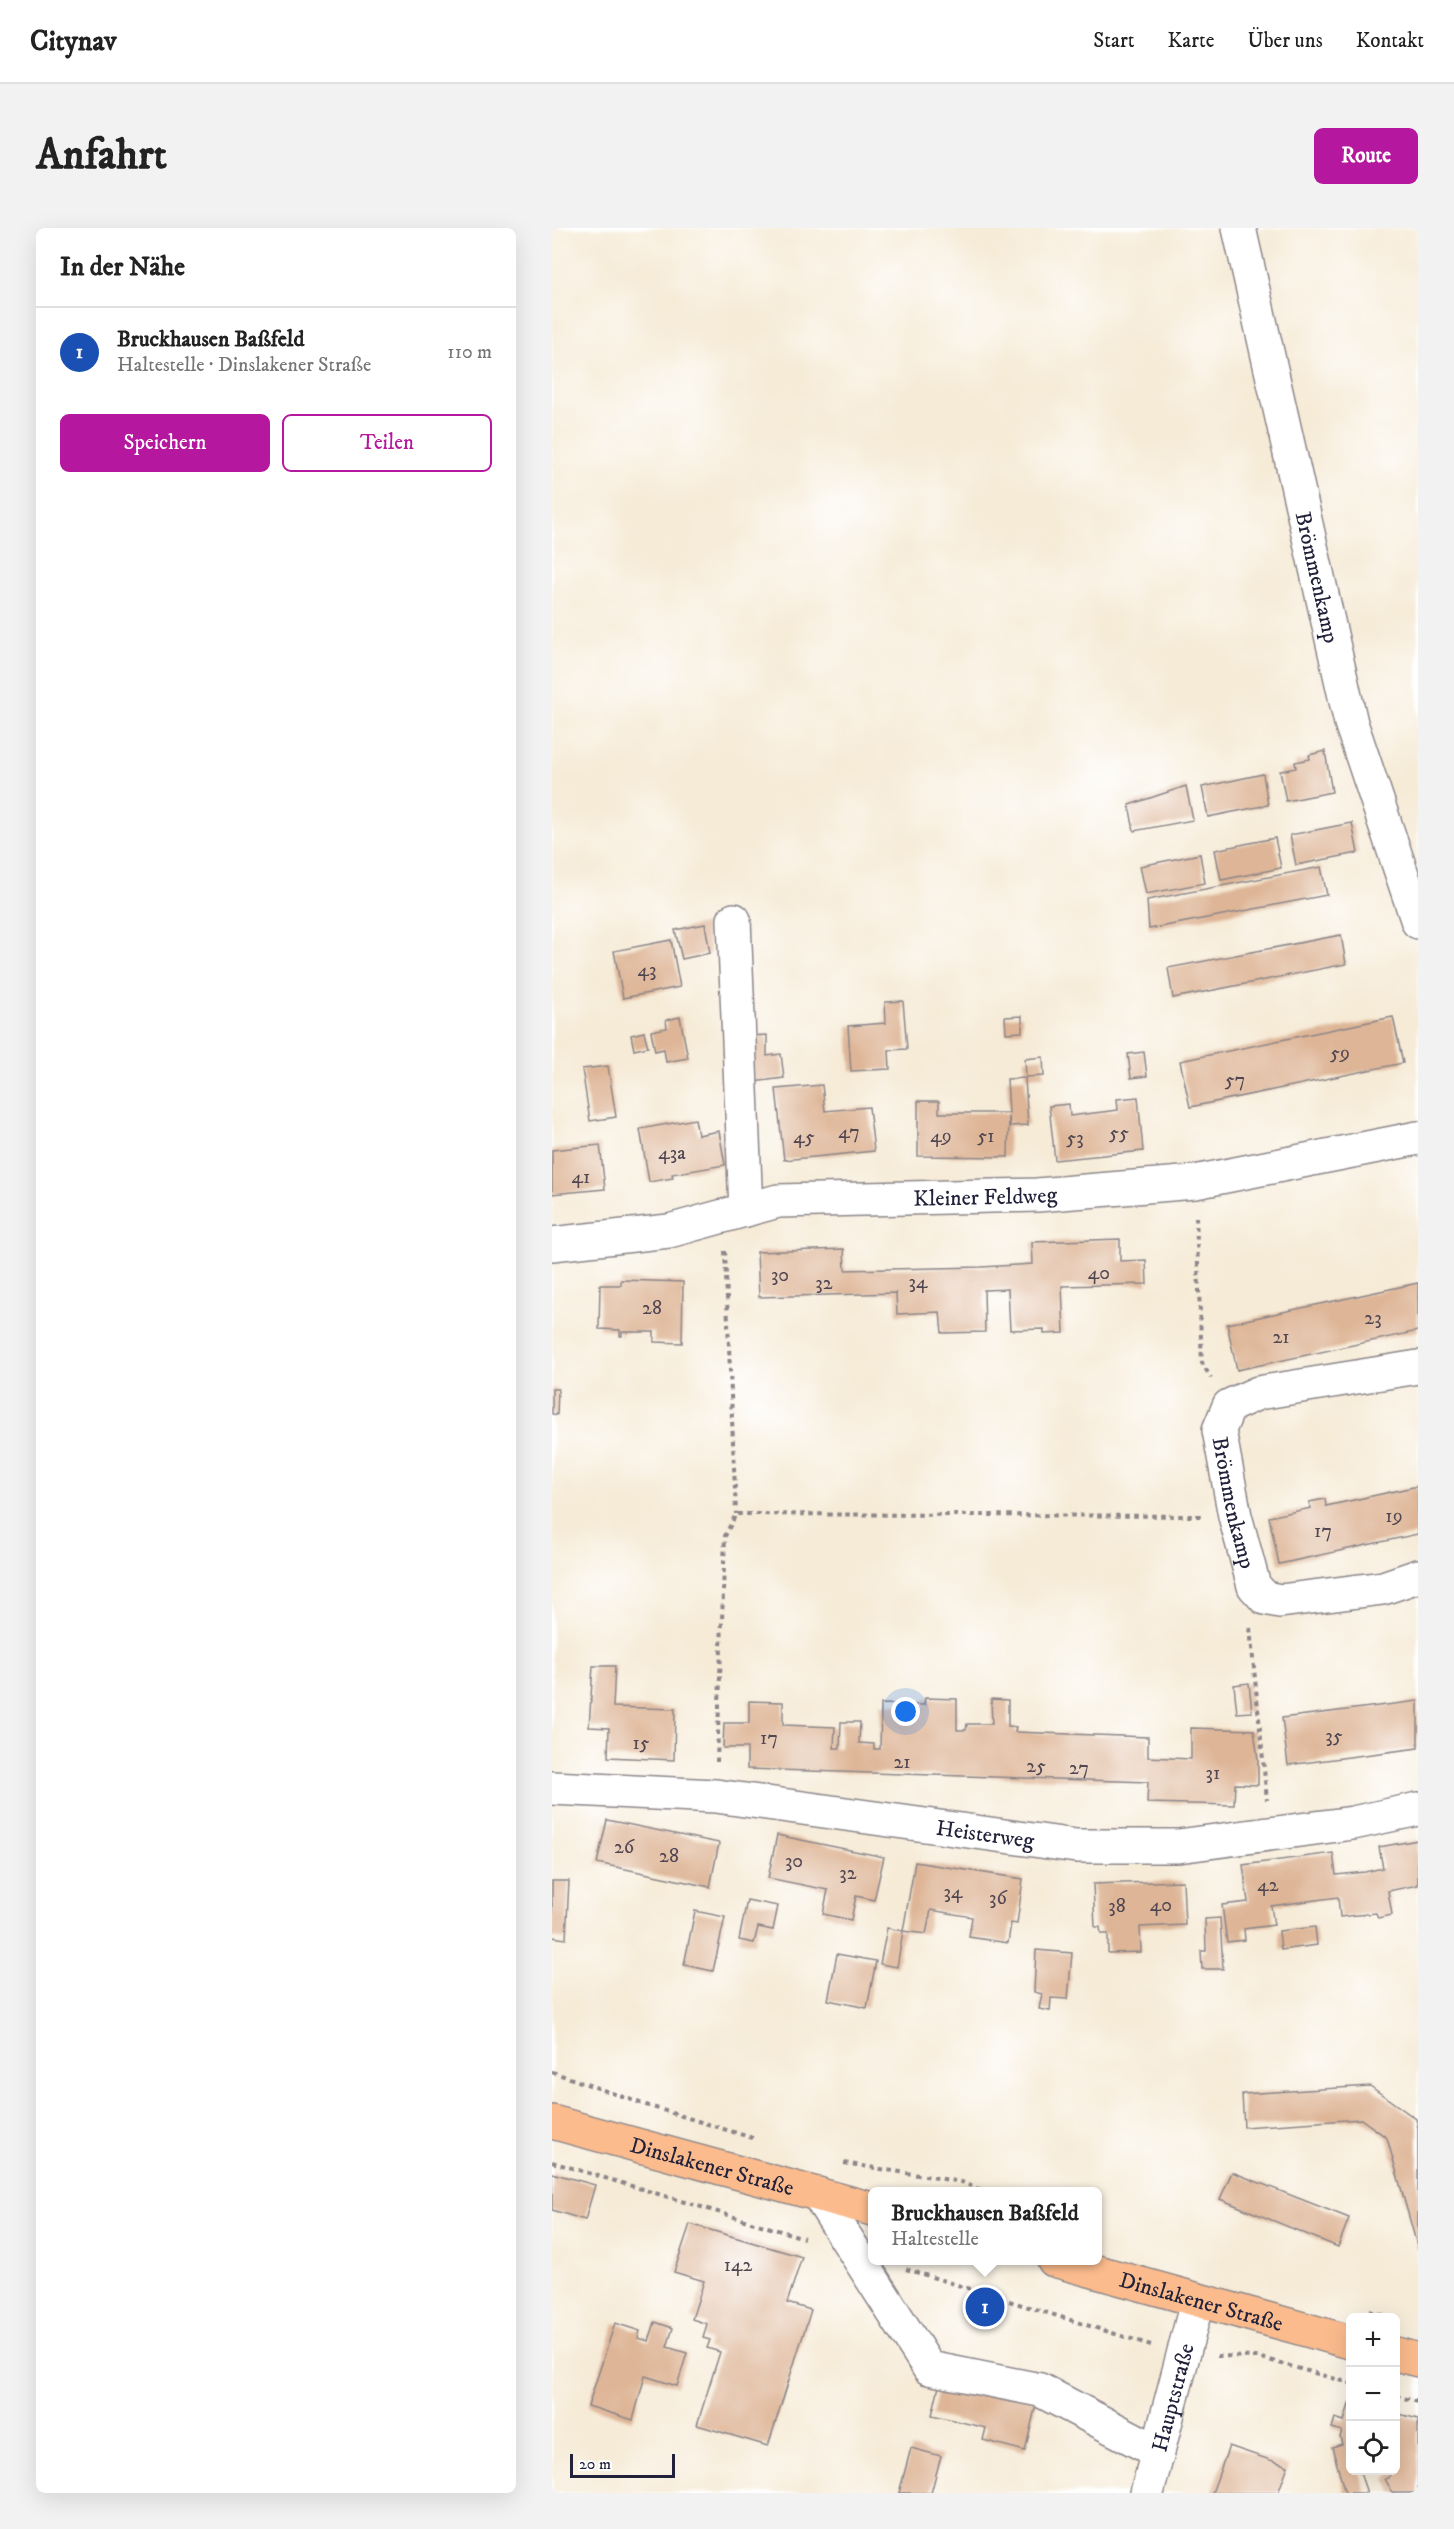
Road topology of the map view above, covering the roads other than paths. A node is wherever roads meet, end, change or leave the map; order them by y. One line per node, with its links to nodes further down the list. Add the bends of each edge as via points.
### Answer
1 (1239, 228): 3 (street, Brömmenkamp, via 1351,723)
2 (734, 920): 5 (street)
3 (1418, 922)
4 (1418, 1138): 5 (street, Kleiner Feldweg, via 1195,1182 1037,1195 778,1201)
5 (734, 1212): 6 (street, Kleiner Feldweg, via 669,1231)
6 (552, 1244)
7 (1418, 1367): 8 (street, Brömmenkamp, via 1258,1393 1229,1406 1219,1430 1235,1516 1254,1586 1265,1598 1280,1601 1383,1588)
8 (1418, 1576)
9 (552, 1788): 10 (street, Heisterweg, via 716,1796 1076,1846 1178,1846 1353,1823)
10 (1418, 1809)
11 (552, 2122): 12 (main road, Dinslakener Straße)
12 (818, 2194): 13 (main road, Dinslakener Straße); 19 (street, via 929,2368 1040,2390)
13 (868, 2208)
14 (1071, 2265): 15 (main road, Dinslakener Straße)
15 (1197, 2302): 16 (main road, Dinslakener Straße); 19 (street, Hauptstraße)
16 (1346, 2341)
17 (1400, 2355): 18 (main road)
18 (1418, 2360)
19 (1158, 2452): 20 (street, Hauptstraße)
20 (1147, 2493)

